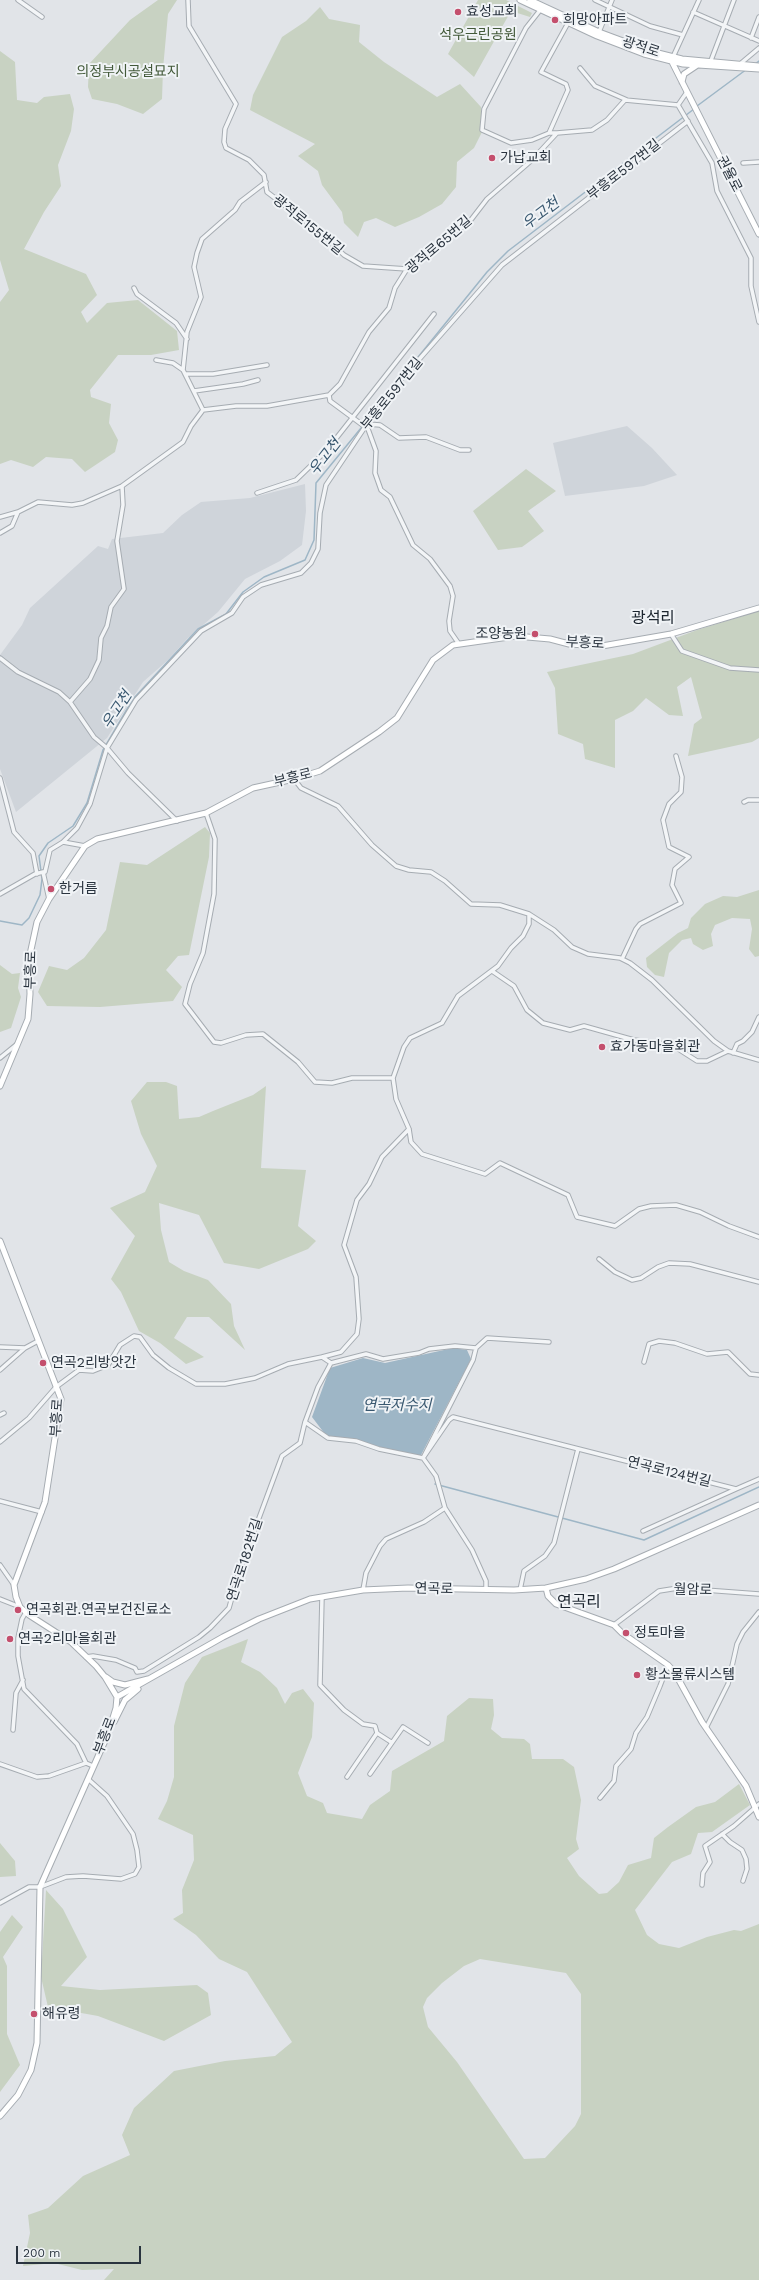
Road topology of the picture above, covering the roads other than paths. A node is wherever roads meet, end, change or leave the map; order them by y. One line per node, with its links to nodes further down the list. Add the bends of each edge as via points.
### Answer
1 (18, 0): 12 (street)
2 (188, 0): 37 (street, 광적로155번길, via 189,26 236,104 225,129 226,148 249,160 264,175)
3 (520, 0): 10 (main road, 광적로)
4 (530, 0): 16 (main road, 광적로)
5 (595, 0): 9 (street)
6 (612, 0): 9 (street)
7 (699, 0): 11 (street)
8 (734, 0): 15 (street)
9 (608, 7): 16 (street); 17 (street, via 650,26)
10 (541, 9): 14 (main road, 광적로); 33 (street, via 526,28 484,109 482,130 511,143 532,140)
11 (694, 12): 15 (street); 17 (street)
12 (42, 17)
13 (759, 17): 18 (street)
14 (568, 23): 21 (main road, 광적로, via 615,44); 33 (street, via 541,72 566,84 568,90)
15 (724, 25): 18 (street); 22 (street)
16 (599, 32): 21 (main road, 광적로)
17 (683, 35): 21 (street)
18 (751, 38): 19 (street)
19 (759, 41)
20 (759, 48): 24 (street)
21 (672, 59): 22 (main road, 광적로); 23 (main road, 광적로); 28 (main road)
22 (710, 63): 24 (main road, 광적로)
23 (701, 66): 24 (main road, 광적로); 28 (main road, via 695,66 684,74)
24 (740, 66): 25 (main road, 광적로); 27 (main road)
25 (759, 66)
26 (580, 68): 30 (street, via 595,86)
27 (759, 69)
28 (682, 83): 29 (main road)
29 (687, 92): 31 (street); 38 (main road, 권율로)
30 (627, 100): 31 (street); 34 (street, via 607,120 592,130)
31 (678, 105): 32 (street)
32 (687, 120): 42 (street, via 712,163 717,191 751,258 751,286); 52 (street, 부흥로597번길, via 502,265)
33 (549, 132): 34 (street)
34 (557, 133): 39 (street, 광적로65번길, via 532,160 487,199 467,225 450,234)
35 (759, 162): 36 (street)
36 (743, 163)
37 (266, 182): 39 (street, 광적로155번길, via 267,192 344,255 363,266); 43 (street, via 240,202 235,210 202,239 194,267 201,297)
38 (759, 234)
39 (407, 269): 49 (street, 광적로65번길, via 395,288 389,308 369,332 340,384)
40 (134, 288): 43 (street, via 137,294 176,323)
41 (434, 314): 51 (street)
42 (759, 322)
43 (186, 339): 46 (street)
44 (156, 360): 46 (street, via 173,363)
45 (267, 365): 46 (street, via 213,374)
46 (184, 372): 48 (street)
47 (258, 380): 48 (street)
48 (194, 391): 50 (street)
49 (329, 395): 50 (street, via 267,406); 51 (street, via 330,401)
50 (203, 410): 54 (street, via 191,426 184,442)
51 (352, 417): 52 (street); 55 (street, via 327,450 296,480)
52 (365, 425): 53 (street, via 380,425 399,438 426,437 460,450); 61 (street, via 376,451 375,473 381,490 390,497 413,545 430,559 450,586 453,596 450,631); 65 (street, 부흥로597번길, via 326,485 320,513 318,549 311,563 301,573 261,585 243,597 232,613 201,631 136,700)
53 (469, 450)
54 (122, 486): 56 (street, via 83,503 72,505 38,502); 64 (street, via 123,505 117,541 124,589 111,608 108,626 101,638 99,660 90,679)
55 (257, 493)
56 (18, 512): 57 (street); 58 (street, via 12,526)
57 (0, 517)
58 (0, 533)
59 (759, 608): 60 (main road, 부흥로)
60 (671, 634): 61 (main road, 부흥로, via 602,646 516,636); 63 (street, via 682,651 730,668)
61 (459, 644): 68 (main road, 부흥로, via 453,645 433,660 396,718 320,771)
62 (0, 658): 64 (street, via 18,672 59,692)
63 (759, 670)
64 (70, 702): 65 (street, via 94,737)
65 (107, 748): 72 (street, via 128,773); 73 (street, 부흥로597번길, via 90,804 77,828)
66 (676, 756): 80 (street, via 682,777 681,792 669,804 664,820 669,847 689,857 675,869 672,885 681,903 640,924)
67 (0, 778): 76 (street, via 14,832 33,853)
68 (294, 780): 71 (main road, 부흥로, via 253,788); 79 (street, via 302,788 338,806 372,846 396,866 431,872 445,880 471,904 500,905)
69 (759, 800): 70 (street)
70 (744, 802)
71 (206, 813): 72 (main road, 부흥로); 88 (street, via 215,839 214,894 203,953 185,1004 214,1042 221,1043 246,1035 262,1034 298,1062 315,1082 332,1083 352,1078)
72 (177, 821): 74 (main road, 부흥로, via 97,839)
73 (63, 842): 74 (street); 75 (street, 부흥로597번길, via 50,850)
74 (85, 846): 78 (main road, 부흥로)
75 (44, 872): 76 (street); 78 (street)
76 (37, 874): 77 (street)
77 (0, 894)
78 (49, 899): 83 (main road, 부흥로, via 37,922 29,959 28,1019)
79 (529, 914): 80 (street, via 554,930 572,947 588,954); 81 (street, via 523,936)
80 (622, 959): 84 (street, via 652,980 708,1036)
81 (492, 971): 84 (street, via 514,986 527,1010 543,1023 570,1030 584,1026 634,1040 672,1045 697,1061 707,1061); 88 (street, via 458,996 442,1023 410,1038 404,1047)
82 (759, 1016): 85 (street, via 752,1032 737,1044)
83 (18, 1043): 86 (street, 부흥로); 89 (main road, 부흥로)
84 (728, 1051): 85 (street)
85 (733, 1053): 87 (street)
86 (0, 1058)
87 (759, 1060)
88 (393, 1078): 90 (street, via 396,1099)
89 (0, 1086)
90 (409, 1129): 91 (street, via 411,1142 422,1154 485,1174 500,1163 568,1195 577,1217 615,1226 639,1209 676,1205 700,1212); 100 (street, via 382,1157 369,1184 357,1200 344,1245 356,1277 359,1319 357,1334 341,1352)
91 (759, 1237)
92 (0, 1242): 95 (main road, 부흥로)
93 (599, 1259): 94 (street, via 614,1272 632,1280 658,1267 690,1264)
94 (759, 1282)
95 (38, 1342): 98 (street); 105 (main road, 부흥로)
96 (549, 1342): 99 (street, via 487,1338)
97 (0, 1346): 98 (street)
98 (25, 1348): 103 (street)
99 (476, 1348): 102 (street, via 455,1346 429,1349 383,1359 366,1354); 111 (street, via 473,1360)
100 (322, 1357): 102 (street); 105 (street, 부흥로, via 288,1364 243,1381 196,1384 169,1368 153,1355 140,1338 134,1336 120,1345 108,1365 93,1371 79,1370)
101 (644, 1362): 104 (street, via 649,1344 675,1343 707,1354 728,1352 750,1374)
102 (331, 1363): 108 (street, 연곡로182번길, via 318,1387)
103 (0, 1370)
104 (759, 1375)
105 (56, 1387): 109 (street, via 29,1418); 117 (main road, 부흥로, via 60,1399 59,1418 46,1502)
106 (4, 1413): 107 (street)
107 (0, 1415)
108 (306, 1422): 111 (street, via 328,1438 356,1441 379,1449); 132 (street, 연곡로182번길, via 300,1444 282,1456 239,1572 229,1608 210,1628 144,1671 138,1672 135,1668 116,1660)
109 (0, 1442)
110 (578, 1449): 111 (street, 연곡로124번길, via 453,1417); 113 (street, 연곡로124번길); 124 (street, via 554,1543 545,1556 522,1575)
111 (424, 1458): 116 (street, via 439,1482)
112 (759, 1479): 113 (street)
113 (736, 1489): 118 (street)
114 (0, 1501): 117 (street)
115 (759, 1505): 121 (main road, 연곡로, via 614,1569 586,1579)
116 (446, 1508): 122 (street, via 386,1540 380,1546 366,1573); 123 (street, via 472,1550 486,1581)
117 (42, 1512): 120 (main road, 부흥로)
118 (643, 1531)
119 (0, 1565): 120 (street)
120 (14, 1585): 128 (main road)
121 (546, 1588): 124 (main road, 연곡로); 131 (main road, via 548,1596 556,1604)
122 (363, 1590): 123 (main road, 연곡로); 126 (main road, 연곡로)
123 (486, 1590): 124 (main road, 연곡로)
124 (520, 1590)
125 (759, 1594): 131 (street, 월암로, via 678,1588 659,1591)
126 (322, 1597): 135 (main road, 연곡로, via 310,1599 259,1619); 141 (street, via 320,1685 344,1710 363,1724 375,1726)
127 (0, 1599): 128 (street)
128 (20, 1607): 129 (main road, 부흥로)
129 (26, 1612): 132 (main road, 부흥로, via 71,1642); 136 (street, via 18,1638 18,1656)
130 (759, 1612): 139 (street, via 737,1644 728,1684)
131 (614, 1625): 133 (main road)
132 (86, 1657): 134 (main road, 부흥로)
133 (668, 1665): 139 (main road); 151 (street, via 631,1749 616,1766 614,1782)
134 (105, 1677): 135 (main road, via 125,1685); 138 (main road, 부흥로)
135 (151, 1678): 137 (main road, 연곡로)
136 (23, 1680): 140 (street, via 16,1693); 145 (street, via 24,1688 77,1744)
137 (143, 1683): 138 (main road, 연곡로); 142 (main road, via 125,1700)
138 (116, 1697): 142 (main road, 부흥로, via 116,1708)
139 (706, 1728): 152 (main road)
140 (13, 1730)
141 (377, 1733): 143 (street); 149 (street)
142 (108, 1734): 147 (main road, 부흥로)
143 (391, 1742): 144 (street, via 403,1727); 148 (street)
144 (428, 1743)
145 (86, 1763): 146 (street, via 49,1776 37,1777); 147 (street)
146 (0, 1764)
147 (93, 1766): 150 (main road, 부흥로)
148 (370, 1774)
149 (347, 1777)
150 (88, 1779): 157 (main road, 부흥로); 157 (street, via 107,1796 132,1834 139,1867 135,1874 121,1879 77,1876)
151 (600, 1798)
152 (757, 1805): 153 (main road); 154 (street)
153 (759, 1817)
154 (722, 1834): 155 (street, via 742,1850 747,1869); 156 (street, via 705,1846 710,1862 703,1873)
155 (743, 1880)
156 (702, 1885)
157 (40, 1887): 158 (street, via 29,1887); 159 (main road, 부흥로, via 37,2043 31,2070 18,2095)
158 (0, 1903)
159 (0, 2116)

